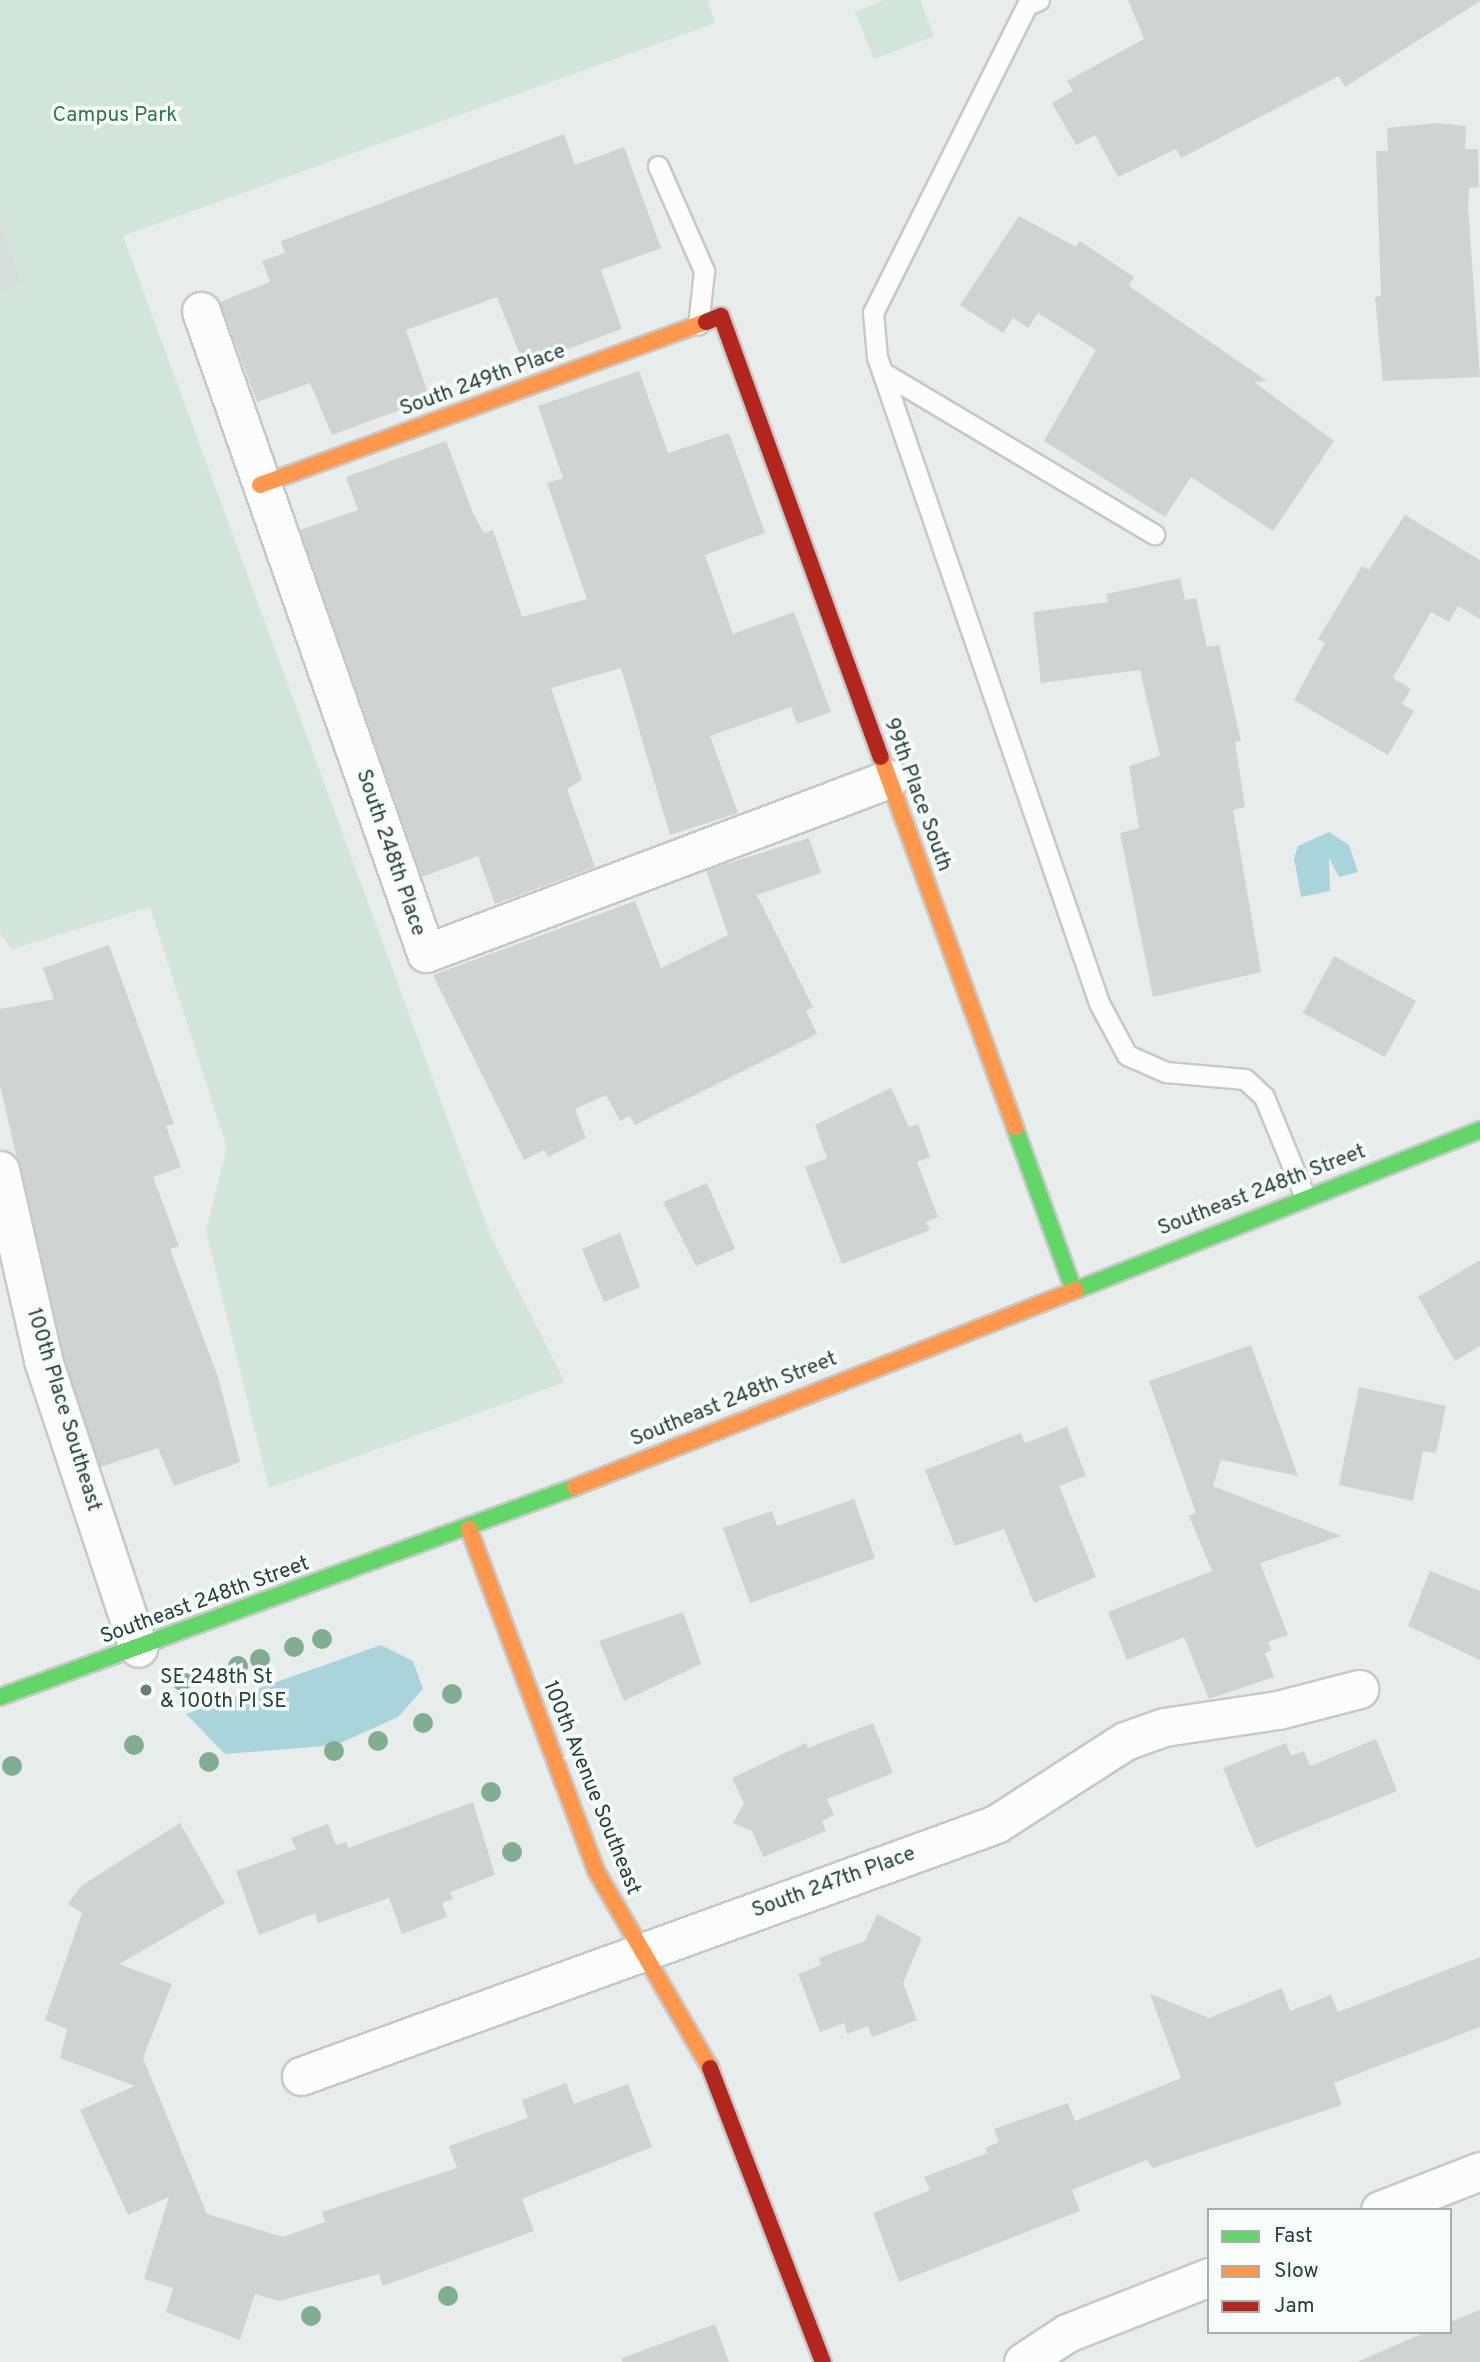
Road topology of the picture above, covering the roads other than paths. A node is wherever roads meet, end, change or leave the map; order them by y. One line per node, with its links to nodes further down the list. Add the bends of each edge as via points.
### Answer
1 (1039, 0): 6 (lane, via 1027,5 873,312)
2 (658, 166): 5 (lane, via 704,271)
3 (201, 311): 7 (street)
4 (721, 316): 5 (street, South 249th Place); 9 (street, 99th Place South)
5 (698, 325): 7 (street, South 249th Place)
6 (882, 372): 8 (lane); 12 (lane, via 1099,1003 1127,1055 1167,1072 1245,1079 1255,1088)
7 (260, 485): 9 (street, South 248th Place, via 425,953)
8 (1154, 534)
9 (889, 779): 13 (street, 99th Place South)
10 (1480, 1130): 12 (street, Southeast 248th Street)
11 (0, 1170): 15 (street, 100th Place Southeast, via 43,1360)
12 (1305, 1197): 13 (street, Southeast 248th Street)
13 (1073, 1288): 14 (street, Southeast 248th Street)
14 (469, 1529): 15 (street, Southeast 248th Street); 18 (street, 100th Avenue Southeast, via 596,1871)
15 (138, 1648): 17 (street, Southeast 248th Street)
16 (1359, 1689): 18 (street, South 247th Place, via 1278,1710 1164,1727 1125,1741 996,1824)
17 (0, 1697)
18 (639, 1954): 19 (street, South 247th Place); 23 (street, 100th Avenue Southeast, via 702,2047)
19 (301, 2076)
20 (1480, 2171): 21 (street)
21 (1385, 2208)
22 (1207, 2278): 24 (street, via 1067,2333)
23 (823, 2362)
24 (1023, 2362)

